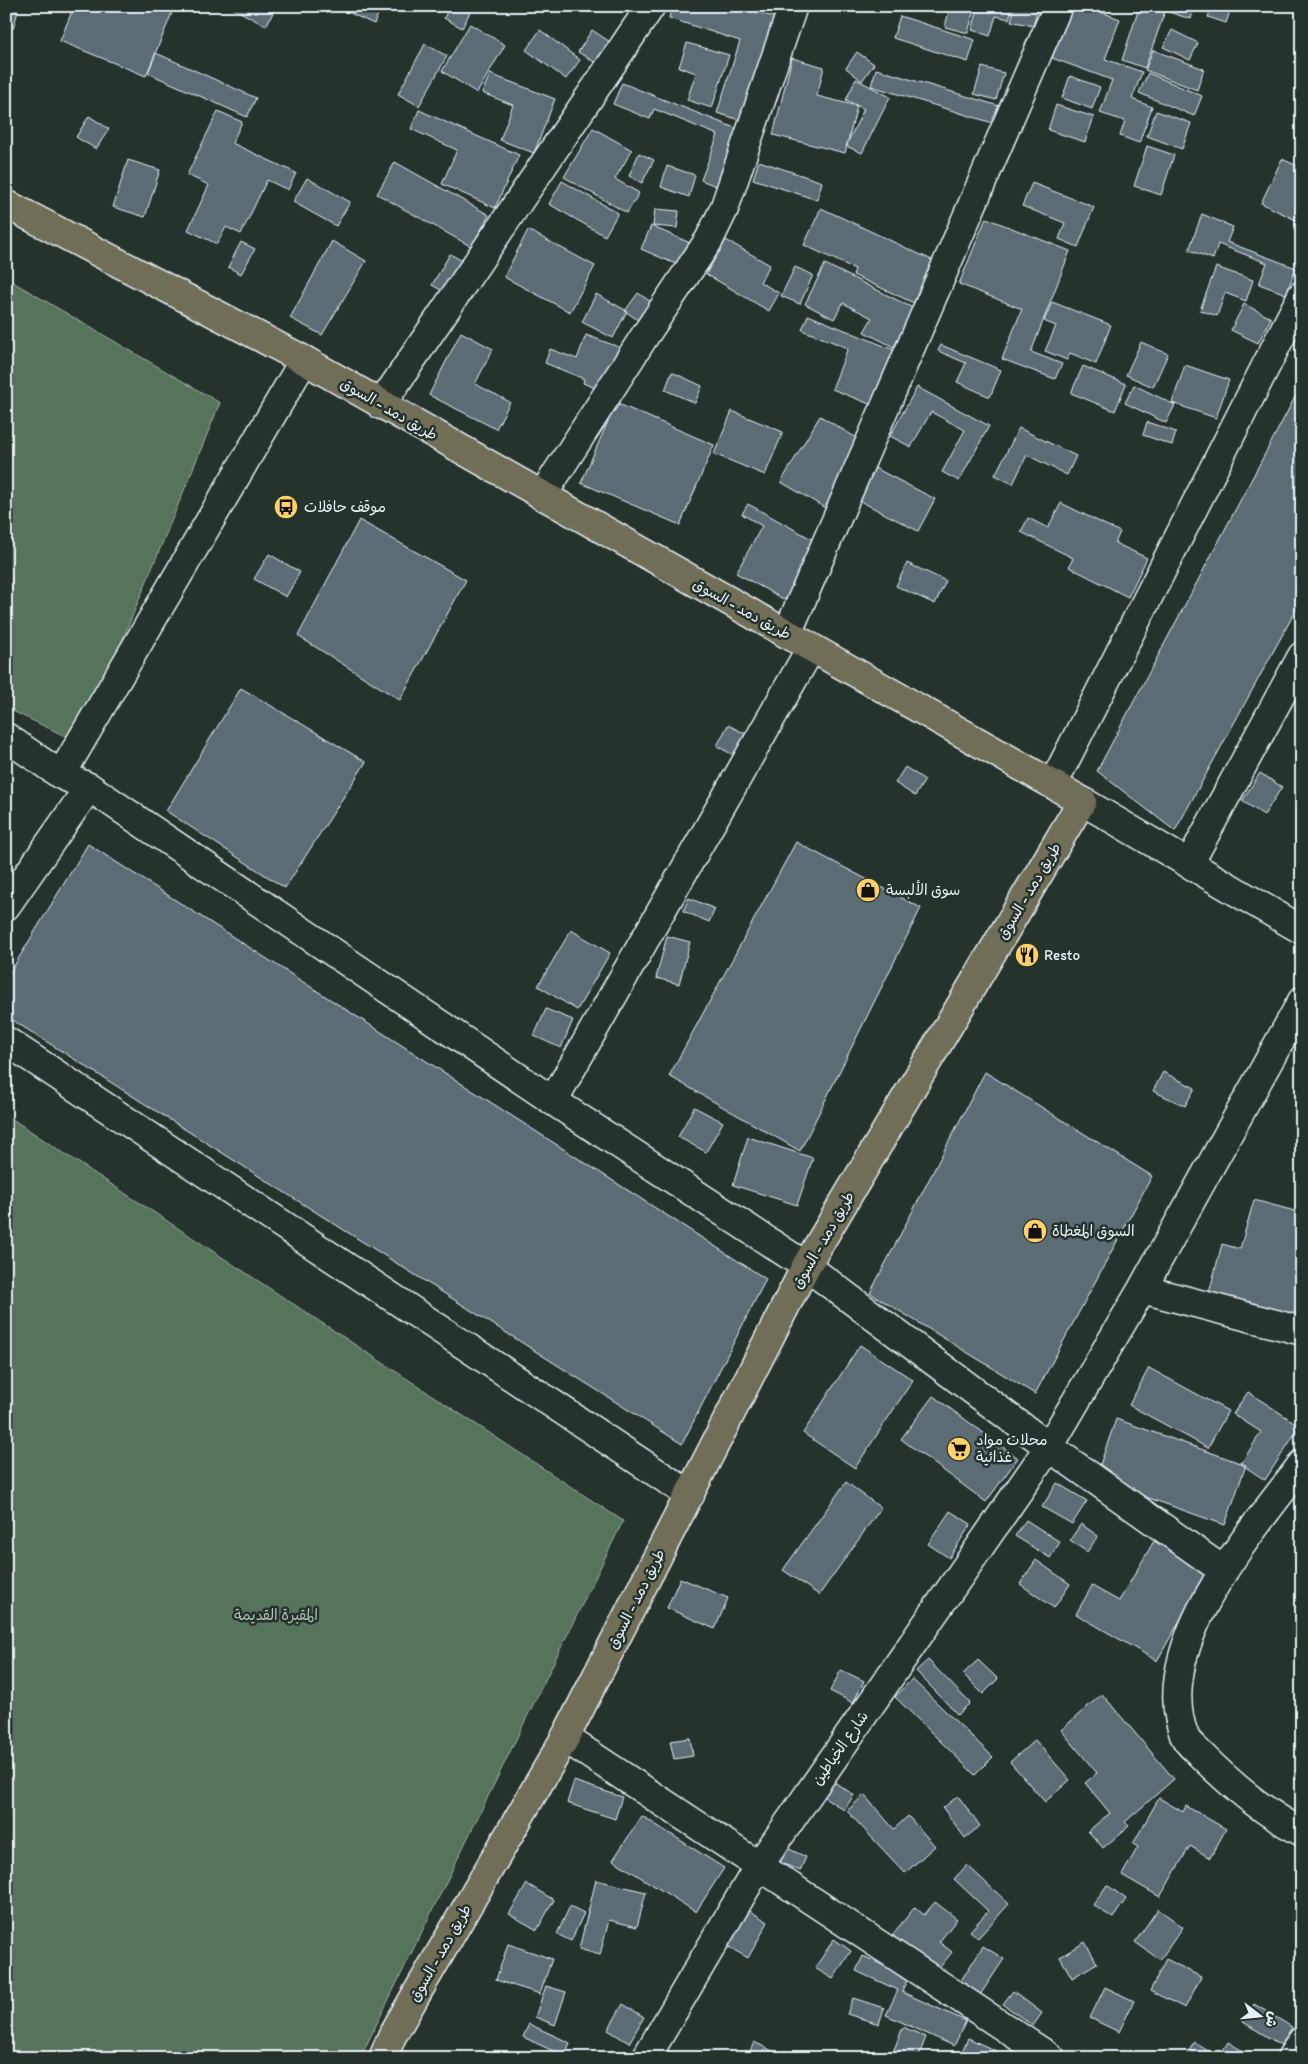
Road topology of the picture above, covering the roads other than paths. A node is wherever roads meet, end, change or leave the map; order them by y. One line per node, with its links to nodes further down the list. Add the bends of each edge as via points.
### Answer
1 (651, 6): 7 (street)
2 (792, 6): 8 (street, via 733,183 710,240)
3 (1058, 6): 9 (street)
4 (6, 204): 6 (main road, طريق دمد - السوق)
5 (1302, 295): 14 (street)
6 (304, 360): 7 (main road, طريق دمد - السوق); 13 (street)
7 (381, 405): 8 (main road, طريق دمد - السوق)
8 (542, 496): 9 (main road, طريق دمد - السوق)
9 (787, 634): 10 (main road, طريق دمد - السوق)
10 (812, 648): 14 (main road, طريق دمد - السوق); 22 (street)
11 (1302, 656): 17 (street)
12 (6, 737): 13 (street)
13 (61, 775): 15 (street)
14 (1053, 784): 16 (main road, طريق دمد - السوق)
15 (89, 787): 18 (street); 22 (street)
16 (1082, 801): 17 (street); 23 (main road, طريق دمد - السوق)
17 (1189, 864): 19 (street)
18 (6, 906)
19 (1302, 930)
20 (1302, 1001): 24 (street, شارع الخياطين)
21 (6, 1041): 28 (street)
22 (553, 1101): 23 (street)
23 (806, 1266): 26 (street); 28 (main road, طريق دمد - السوق)
24 (1142, 1289): 25 (street); 26 (street, شارع الخياطين)
25 (1302, 1332)
26 (1048, 1448): 29 (street); 32 (street, شارع الخياطين)
27 (1302, 1464): 29 (street)
28 (690, 1495): 30 (main road, طريق دمد - السوق)
29 (1224, 1571): 31 (street, via 1191,1629 1180,1670 1176,1704 1186,1739 1232,1784)
30 (565, 1738): 32 (street); 34 (main road, طريق دمد - السوق, via 392,2036)
31 (1302, 1832)
32 (758, 1867): 35 (street, شارع الخياطين); 36 (street)
33 (1302, 2041): 37 (street)
34 (383, 2058)
35 (646, 2058)
36 (1051, 2058)
37 (1291, 2058)

